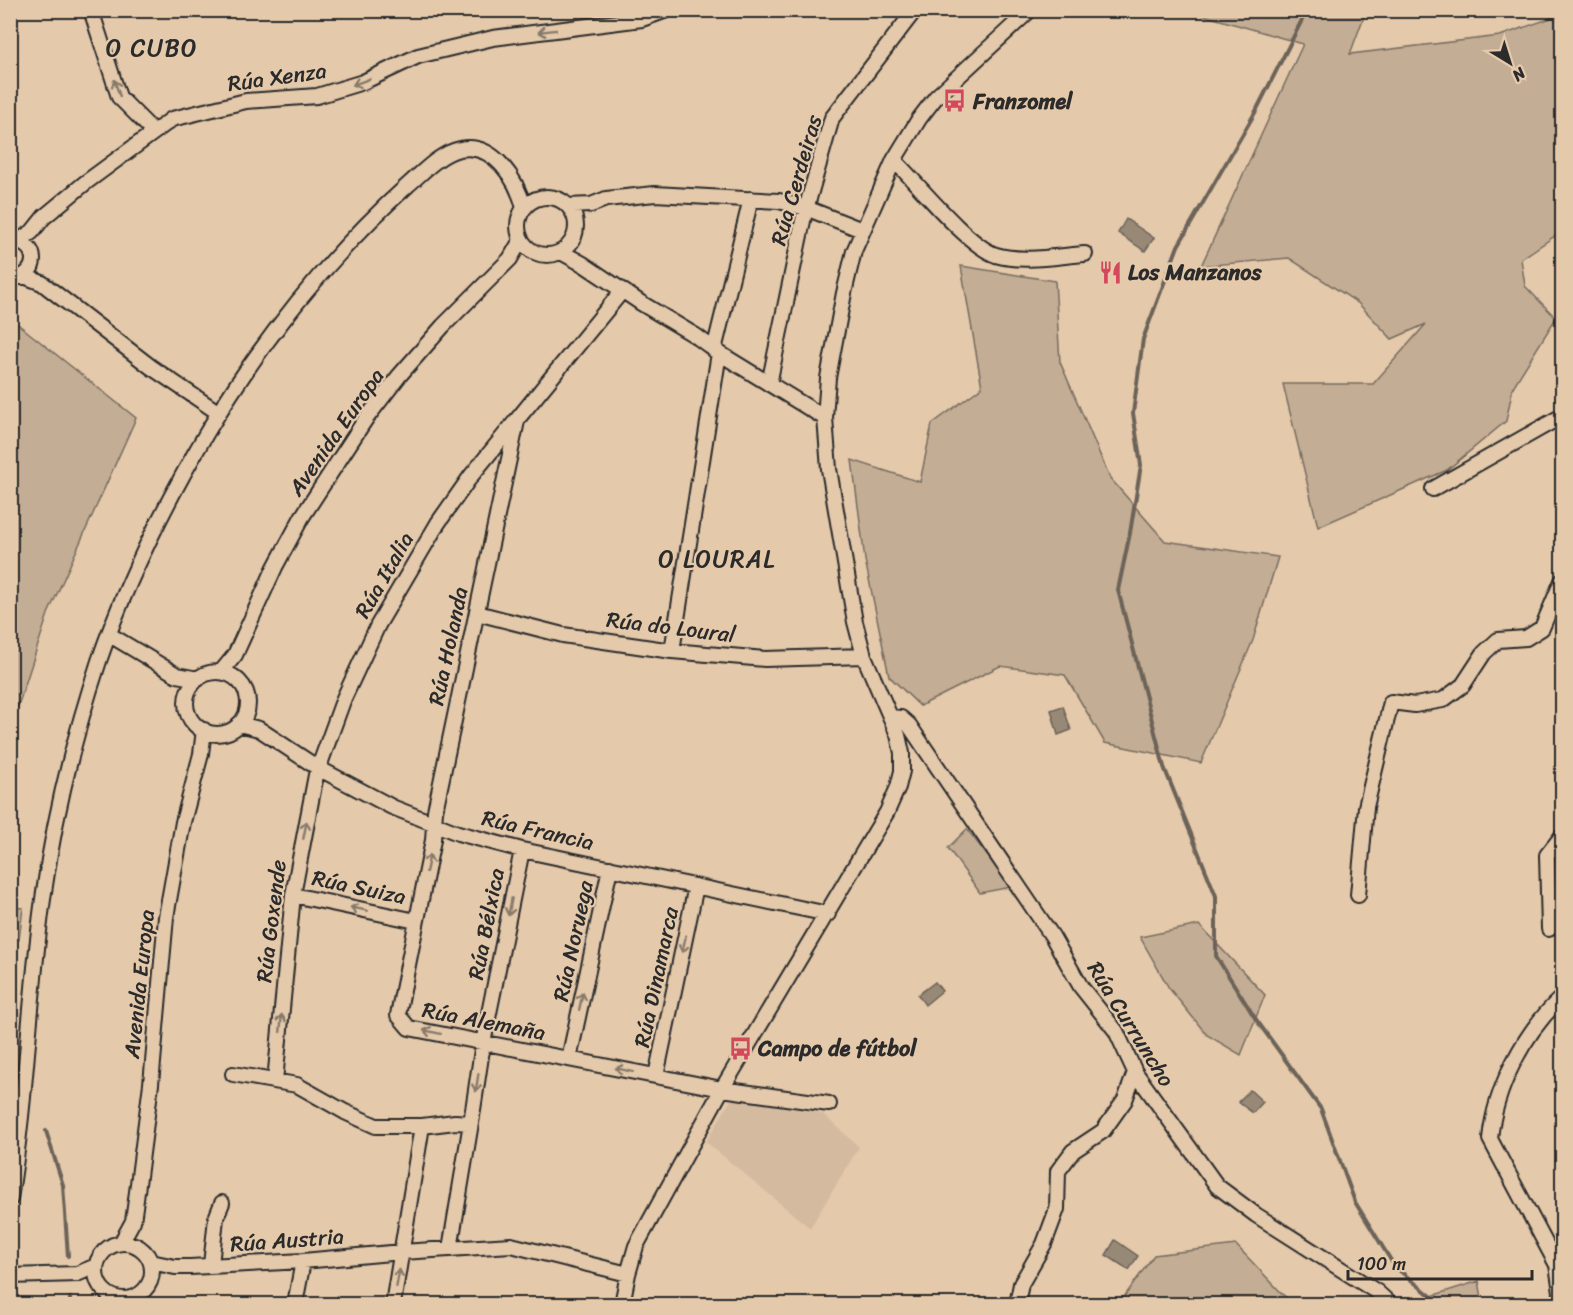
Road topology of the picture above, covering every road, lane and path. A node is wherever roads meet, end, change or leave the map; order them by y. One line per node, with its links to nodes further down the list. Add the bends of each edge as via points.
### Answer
1 (91, 10): 5 (street, one-way to 1, via 119,97)
2 (667, 10): 5 (street, Rúa Xenza, one-way to 5, via 642,19 493,38 418,56 363,82 317,96 216,107 172,119)
3 (915, 10): 11 (street, Rúa Cerdeiras, via 832,118)
4 (1030, 10): 6 (street, via 936,97)
5 (154, 132): 16 (street, Rúa Xenza, via 85,183)
6 (894, 160): 13 (street); 19 (street, via 973,243 995,255 1012,258)
7 (751, 199): 9 (street, via 655,194 606,199); 11 (street); 24 (street)
8 (530, 204): 10 (street, via 542,198 556,199); 14 (street, via 521,214); 28 (street, via 494,158 476,148 456,150 432,165 381,211 322,274)
9 (591, 205): 10 (street); 12 (street)
10 (568, 206): 12 (street)
11 (806, 208): 13 (street); 27 (street, Rúa Cerdeiras)
12 (576, 221): 15 (street)
13 (862, 230): 30 (street, via 842,303)
14 (521, 240): 17 (street); 20 (street, Avenida Europa)
15 (572, 241): 18 (street); 21 (street)
16 (19, 244): 22 (street, Rúa Xenza, via 33,256)
17 (531, 251): 18 (street, via 546,256); 20 (street, Avenida Europa)
18 (561, 252): 21 (street)
19 (1084, 254)
20 (510, 259): 39 (street, Avenida Europa, via 443,326 364,420 302,517)
21 (583, 264): 23 (street)
22 (22, 274): 28 (street, Rúa Xenza, via 42,283 151,367)
23 (622, 291): 25 (street); 31 (street, Rúa Holanda)
24 (723, 317): 25 (street); 26 (street)
25 (696, 336): 26 (street)
26 (716, 352): 27 (street); 38 (street)
27 (769, 384): 30 (street)
28 (219, 413): 37 (street, via 153,534)
29 (1563, 416): 34 (street)
30 (825, 418): 40 (street, via 829,469)
31 (517, 421): 32 (street, Rúa Italia); 33 (street, Rúa Holanda)
32 (482, 463): 33 (street, via 498,467); 49 (street, Rúa Italia, via 438,523 378,625 344,698)
33 (504, 476): 36 (street, Rúa Holanda)
34 (1433, 489)
35 (1563, 581): 56 (street, via 1542,627 1526,638 1498,640 1484,653 1463,685 1443,700 1415,705 1391,702 1366,807)
36 (477, 613): 38 (street, Rúa do Loural, via 563,635); 50 (street, Rúa Holanda)
37 (110, 634): 42 (street); 71 (street, via 73,746 52,844)
38 (672, 651): 40 (street, Rúa do Loural, via 765,659)
39 (235, 655): 41 (street, Avenida Europa); 44 (street, Avenida Europa)
40 (864, 656): 46 (street)
41 (220, 672): 43 (street); 44 (street)
42 (177, 675): 43 (street); 45 (street)
43 (198, 679): 45 (street)
44 (236, 679): 47 (street, via 246,691 248,705)
45 (189, 692): 48 (street, via 190,718)
46 (890, 717): 57 (street, via 902,753 898,787); 63 (street, Rúa Curruncho, via 901,718 909,725 1052,936 1082,987 1116,1032)
47 (243, 719): 48 (street, via 230,731); 49 (street, Rúa Francia)
48 (209, 732): 73 (street, Avenida Europa, via 183,822 166,917 151,1084)
49 (318, 768): 50 (street, Rúa Francia); 55 (street, Rúa Goxende, one-way to 49)
50 (434, 824): 52 (street, Rúa Francia); 58 (street, Rúa Alemaña, one-way to 50)
51 (1563, 836): 59 (street, via 1547,855)
52 (522, 850): 53 (street, Rúa Francia); 61 (street, Rúa Bélxica, one-way to 61)
53 (610, 868): 54 (street, Rúa Francia); 62 (street, Rúa Noruega, one-way to 53)
54 (696, 886): 57 (street, Rúa Francia); 65 (street, Rúa Dinamarca, one-way to 65)
55 (293, 895): 58 (street, Rúa Suiza, one-way to 55); 66 (street, Rúa Goxende, one-way to 55)
56 (1358, 895)
57 (828, 914): 67 (street)
58 (416, 921): 61 (street, Rúa Alemaña, one-way to 58, via 409,1028 398,1015)
59 (1549, 929)
60 (1563, 997): 90 (street, via 1525,1042 1506,1079 1492,1119 1490,1139 1557,1265)
61 (483, 1043): 62 (street, Rúa Alemaña); 69 (street, one-way to 69)
62 (569, 1059): 65 (street, Rúa Alemaña, one-way to 62)
63 (1134, 1072): 88 (street, via 1125,1100 1103,1131 1073,1151 1058,1171 1057,1209 1044,1244 1021,1284); 89 (street, Rúa Curruncho, via 1217,1186 1377,1292)
64 (233, 1074): 66 (street)
65 (656, 1076): 67 (street, Rúa Alemaña)
66 (276, 1081): 70 (street, via 297,1085 376,1126)
67 (722, 1089): 68 (street, Rúa Alemaña); 82 (street, via 636,1246)
68 (829, 1104)
69 (471, 1122): 70 (street); 76 (street)
70 (422, 1126): 77 (street)
71 (10, 1199)
72 (222, 1203): 79 (street, via 216,1218)
73 (133, 1221): 74 (street, Avenida Europa); 75 (street, Avenida Europa)
74 (121, 1243): 75 (street); 81 (street, via 112,1245 100,1256)
75 (136, 1246): 80 (street, via 146,1252)
76 (450, 1249): 77 (street); 82 (street, via 511,1245)
77 (402, 1252): 78 (street, Rúa Austria); 86 (street, one-way to 77)
78 (303, 1261): 79 (street, Rúa Austria); 85 (street)
79 (211, 1265): 80 (street, Rúa Austria)
80 (152, 1269): 84 (street, via 149,1285 141,1294)
81 (97, 1273): 83 (street); 84 (street, via 104,1291)
82 (627, 1274): 87 (street)
83 (10, 1276)
84 (120, 1301)
85 (295, 1305)
86 (393, 1305)
87 (622, 1305)
88 (1017, 1305)
89 (1390, 1305)
90 (1560, 1305)

